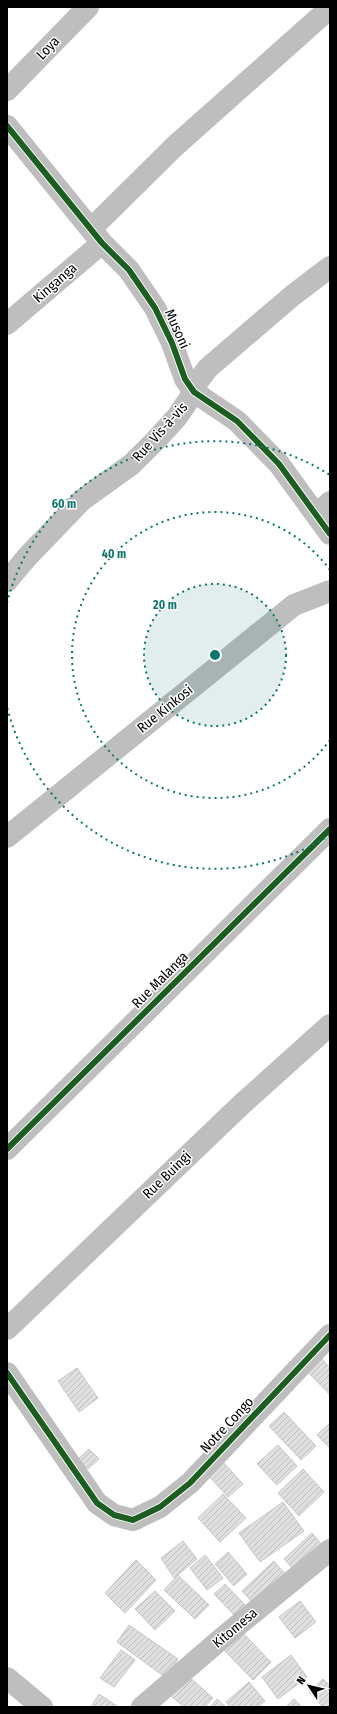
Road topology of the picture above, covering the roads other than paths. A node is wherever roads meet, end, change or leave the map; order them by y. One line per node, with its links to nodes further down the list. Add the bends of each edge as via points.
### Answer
1 (88, 7): 3 (street, Loya)
2 (330, 8): 5 (street, Kinganga, via 176,146)
3 (7, 90)
4 (7, 126): 5 (street, Musoni)
5 (97, 236): 7 (street, Kinganga); 8 (street, Musoni, via 129,270 155,308 185,378)
6 (330, 267): 8 (street, Rue Vis-à-vis, via 208,368 198,381)
7 (7, 324)
8 (194, 392): 9 (street, Musoni, via 237,421); 11 (street, Rue Vis-à-vis, via 156,440 132,464 82,500)
9 (323, 508): 10 (street, Musoni)
10 (330, 534)
11 (7, 581)
12 (330, 591): 14 (street, Rue Kinkosi, via 294,605)
13 (330, 829): 16 (street, Rue Malanga)
14 (7, 837)
15 (330, 1025): 17 (street, Rue Buingi, via 242,1104)
16 (7, 1149)
17 (7, 1329)
18 (330, 1334): 19 (street, Notre Congo, via 190,1483 160,1507 133,1520 114,1515 97,1503)
19 (7, 1373)
20 (330, 1550): 23 (street, Kitomesa)
21 (7, 1678): 22 (street)
22 (42, 1707)
23 (142, 1707)

